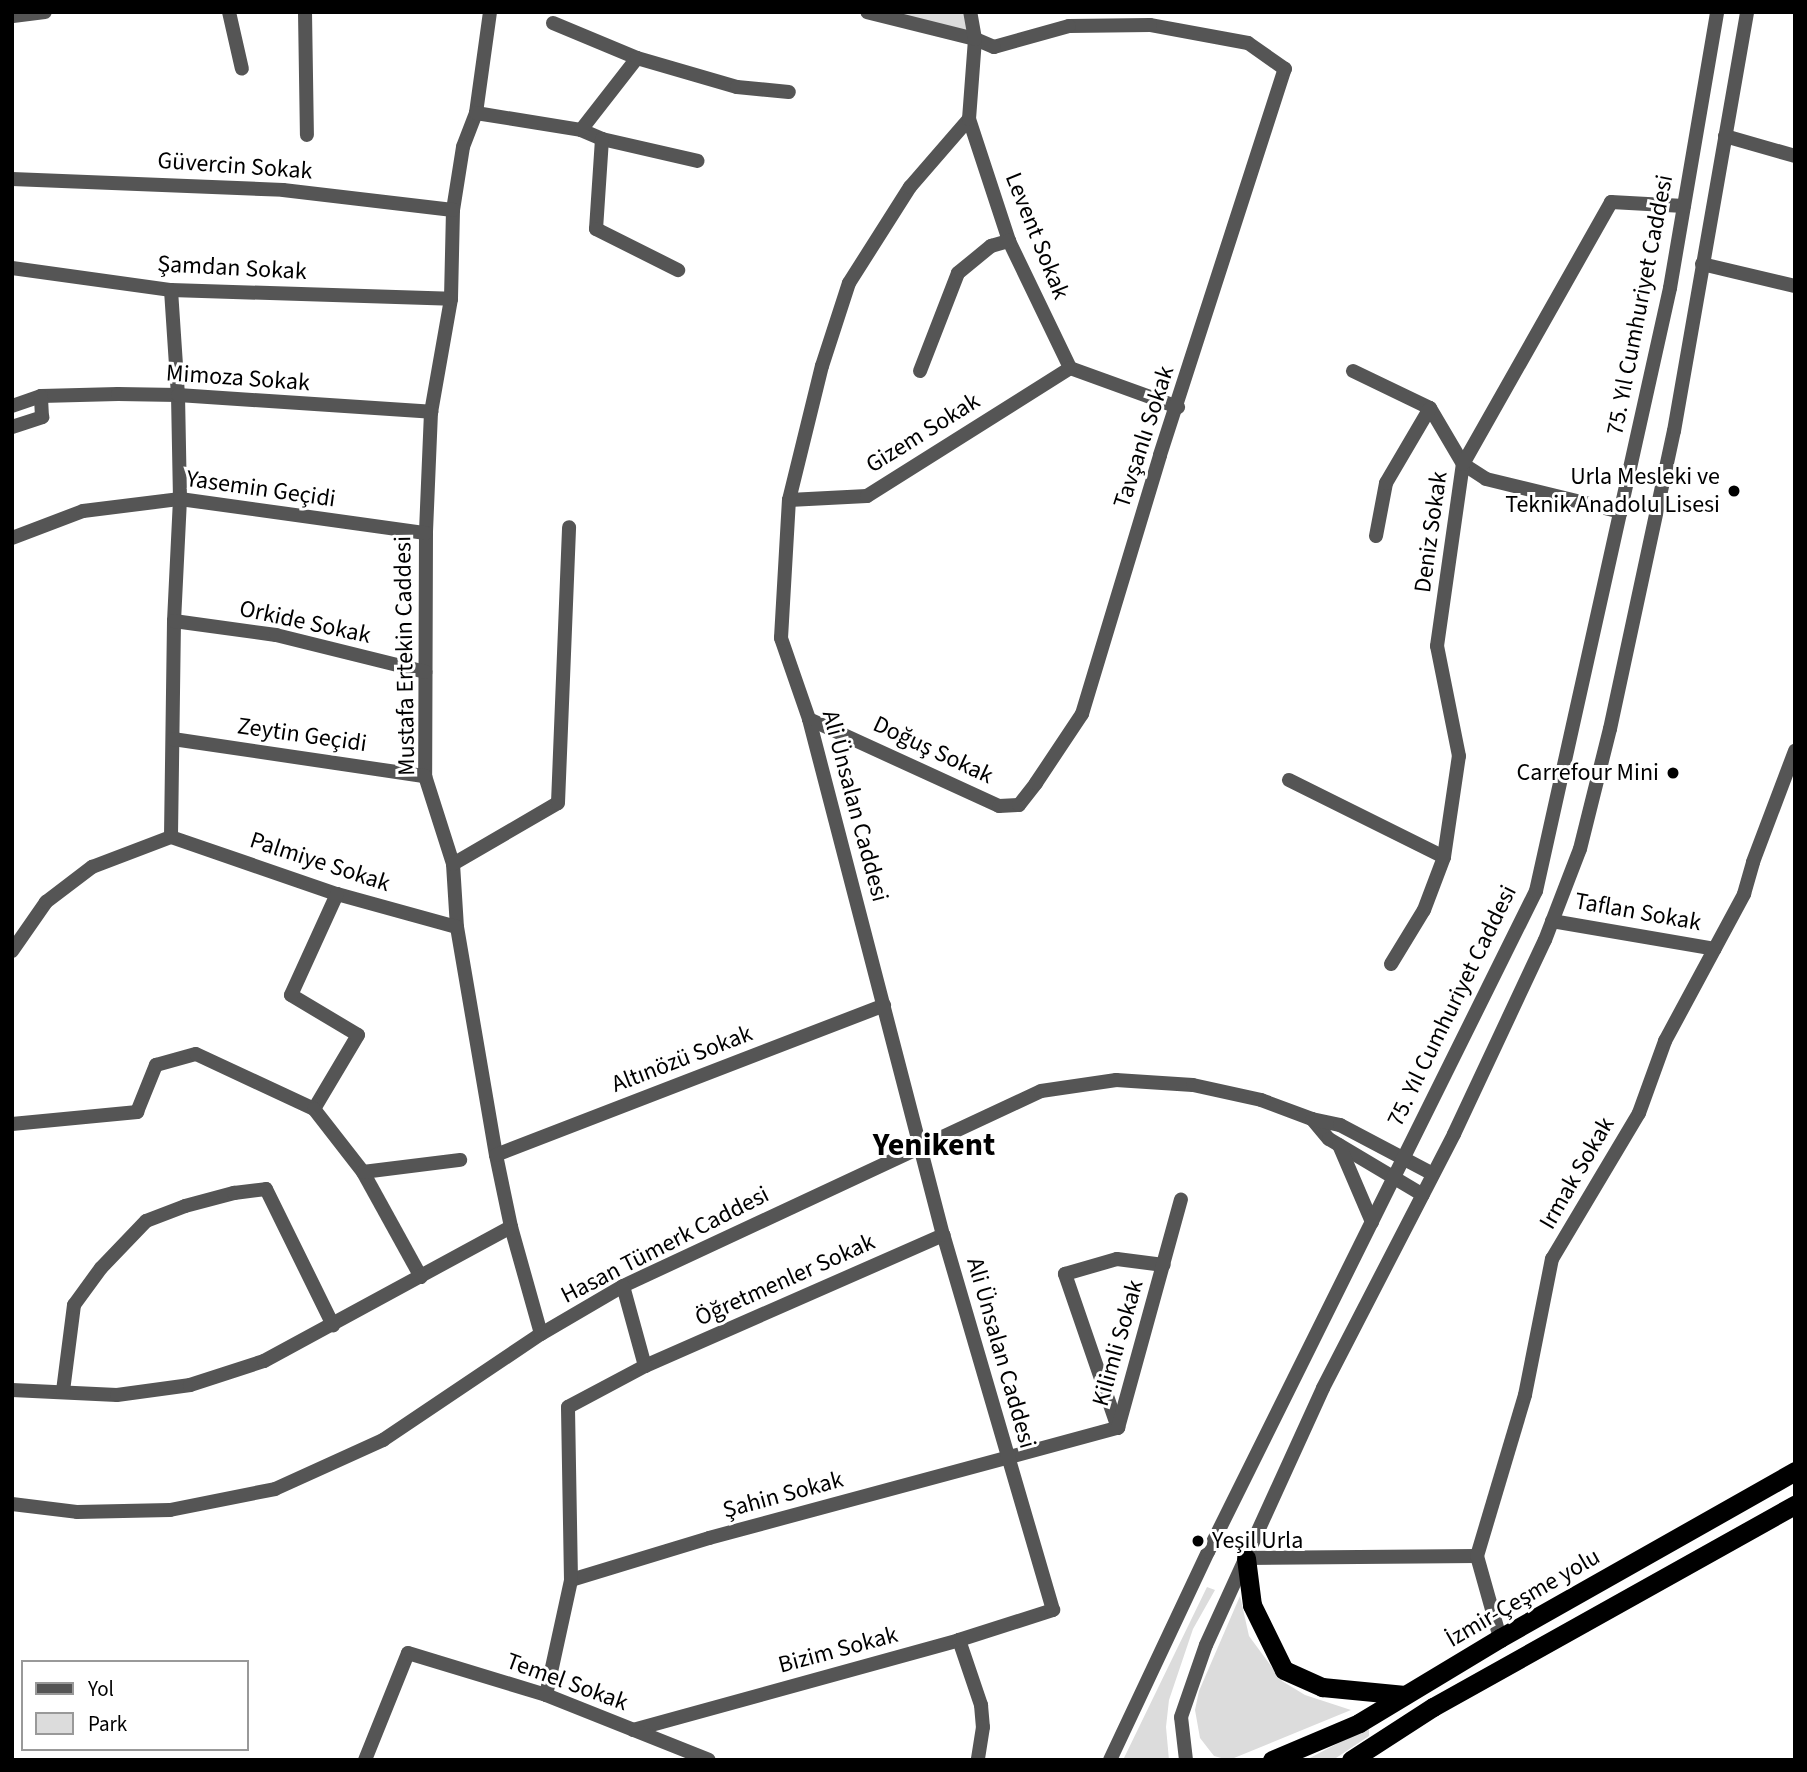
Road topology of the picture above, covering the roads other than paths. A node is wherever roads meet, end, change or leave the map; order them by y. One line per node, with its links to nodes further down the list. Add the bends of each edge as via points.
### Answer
1 (45, 12): 9 (street)
2 (229, 12): 13 (street)
3 (305, 12): 18 (street)
4 (491, 12): 15 (street, Mustafa Ertekin Caddesi)
5 (867, 12): 11 (street)
6 (970, 12): 11 (street)
7 (1717, 12): 24 (street, 75. Yıl Cumhuriyet Caddesi)
8 (1747, 12): 19 (street)
9 (12, 16)
10 (553, 23): 12 (street)
11 (975, 39): 16 (street); 39 (street, Tavşanlı Sokak, via 994,47 1069,26 1150,25 1248,43 1285,69)
12 (638, 58): 14 (street, via 737,87); 17 (street)
13 (242, 69)
14 (789, 92)
15 (476, 113): 17 (street); 25 (street, Mustafa Ertekin Caddesi, via 463,146)
16 (969, 119): 26 (street, Levent Sokak); 45 (street, Ali Ünsalan Caddesi, via 910,187 849,283 822,366)
17 (581, 130): 20 (street)
18 (307, 135)
19 (1725, 136): 21 (street); 27 (street)
20 (602, 139): 22 (street); 29 (street, via 596,229)
21 (1795, 156)
22 (698, 161)
23 (12, 178): 25 (street, Güvercin Sokak, via 282,190)
24 (1684, 206): 43 (street, Deniz Sokak, via 1611,202); 46 (street, 75. Yıl Cumhuriyet Caddesi)
25 (453, 210): 32 (street, Mustafa Ertekin Caddesi)
26 (1009, 241): 33 (street, Levent Sokak); 34 (street, via 990,246 958,274)
27 (1702, 264): 30 (street); 63 (street, via 1674,431 1610,729 1580,849)
28 (12, 268): 31 (street, Şamdan Sokak)
29 (678, 270)
30 (1795, 286)
31 (171, 290): 32 (street, Şamdan Sokak); 36 (street)
32 (451, 299): 41 (street, Mustafa Ertekin Caddesi)
33 (1070, 368): 39 (street); 45 (street, Gizem Sokak, via 867,496)
34 (920, 371)
35 (1353, 372): 40 (street)
36 (178, 395): 37 (street, Mimoza Sokak); 41 (street, Mimoza Sokak); 44 (street)
37 (41, 397): 38 (street, Mimoza Sokak); 42 (street, via 43,417)
38 (12, 406)
39 (1178, 407): 58 (street, Tavşanlı Sokak, via 1082,714 1018,805)
40 (1430, 408): 43 (street); 49 (street, via 1386,483)
41 (431, 412): 48 (street, Mustafa Ertekin Caddesi)
42 (12, 427)
43 (1463, 464): 46 (street, via 1486,479); 60 (street, Deniz Sokak, via 1437,646 1458,756)
44 (180, 499): 48 (street, Yasemin Geçidi); 50 (street, Yasemin Geçidi, via 83,511); 51 (street)
45 (789, 500): 53 (street, Ali Ünsalan Caddesi, via 781,638)
46 (1621, 512): 75 (street, 75. Yıl Cumhuriyet Caddesi, via 1536,891)
47 (569, 527): 61 (street, via 558,803)
48 (426, 533): 52 (street, Mustafa Ertekin Caddesi)
49 (1377, 536)
50 (12, 538)
51 (174, 621): 52 (street, Orkide Sokak, via 276,635); 54 (street)
52 (425, 672): 56 (street, Mustafa Ertekin Caddesi)
53 (809, 719): 58 (street, Doğuş Sokak); 68 (street, Ali Ünsalan Caddesi)
54 (173, 740): 56 (street, Zeytin Geçidi); 59 (street)
55 (1795, 751): 65 (street, Irmak Sokak, via 1744,894)
56 (425, 776): 61 (street, Mustafa Ertekin Caddesi)
57 (1289, 780): 60 (street)
58 (999, 806)
59 (171, 837): 62 (street, Palmiye Sokak); 66 (street, via 92,867 46,902)
60 (1444, 857): 67 (street, Deniz Sokak, via 1424,910)
61 (453, 864): 64 (street, Mustafa Ertekin Caddesi)
62 (337, 894): 64 (street, Palmiye Sokak); 69 (street, via 291,995 358,1035)
63 (1552, 921): 65 (street, Taflan Sokak); 78 (street)
64 (457, 927): 74 (street, Mustafa Ertekin Caddesi)
65 (1715, 949): 98 (street, Irmak Sokak, via 1665,1041 1639,1113 1552,1259 1525,1395)
66 (12, 951)
67 (1391, 964)
68 (884, 1006): 73 (street, Ali Ünsalan Caddesi); 74 (street, Altınözü Sokak)
69 (314, 1109): 71 (street, via 195,1054 156,1065 137,1112); 77 (street)
70 (1312, 1119): 72 (street); 73 (street, Hasan Tümerk Caddesi, via 1261,1100 1193,1085 1116,1080 1041,1091); 75 (street, Hasan Tümerk Caddesi, via 1340,1125)
71 (12, 1124)
72 (1338, 1144): 79 (street); 82 (street)
73 (922, 1146): 84 (street, Ali Ünsalan Caddesi); 87 (street, Hasan Tümerk Caddesi)
74 (496, 1155): 83 (street, Mustafa Ertekin Caddesi)
75 (1401, 1158): 78 (street, Hasan Tümerk Caddesi); 79 (street, 75. Yıl Cumhuriyet Caddesi)
76 (460, 1160): 77 (street)
77 (363, 1172): 86 (street)
78 (1433, 1174): 80 (street)
79 (1392, 1177): 80 (street); 82 (street, 75. Yıl Cumhuriyet Caddesi)
80 (1423, 1195): 99 (street, via 1323,1388)
81 (1181, 1200): 85 (street, Kilimli Sokak)
82 (1372, 1222): 110 (street, 75. Yıl Cumhuriyet Caddesi)
83 (511, 1227): 86 (street); 89 (street, Mustafa Ertekin Caddesi)
84 (943, 1235): 90 (street, Öğretmenler Sokak); 94 (street, Ali Ünsalan Caddesi)
85 (1164, 1265): 93 (street, Kilimli Sokak); 93 (street, via 1117,1259 1065,1274)
86 (421, 1278): 88 (street)
87 (623, 1286): 89 (street, Hasan Tümerk Caddesi); 90 (street)
88 (333, 1325): 92 (street, via 264,1361 190,1385 117,1395); 92 (street, via 266,1189 234,1193 146,1221 101,1268 74,1305)
89 (541, 1334): 96 (street, Hasan Tümerk Caddesi, via 383,1440 275,1489 170,1510 77,1511)
90 (645, 1366): 100 (street, via 568,1407)
91 (12, 1390): 92 (street)
92 (63, 1391)
93 (1118, 1428): 94 (street, Kilimli Sokak)
94 (1007, 1458): 100 (street, Şahin Sokak); 101 (street, Ali Ünsalan Caddesi)
95 (1795, 1471): 102 (highway, İzmir-Çeşme yolu)
96 (12, 1504)
97 (1795, 1505): 113 (highway, İzmir-Çeşme yolu, via 1433,1707)
98 (1477, 1556): 99 (street); 102 (street)
99 (1246, 1558): 105 (highway, via 1252,1605 1284,1670 1322,1688); 111 (street, via 1188,1690 1181,1717)
100 (571, 1580): 104 (street)
101 (1054, 1610): 103 (street, Bizim Sokak)
102 (1500, 1638): 105 (highway, İzmir-Çeşme yolu)
103 (959, 1640): 106 (street, Bizim Sokak); 109 (street, via 981,1705)
104 (546, 1695): 106 (street, Temel Sokak); 107 (street, Temel Sokak, via 408,1653)
105 (1405, 1695): 112 (highway, İzmir-Çeşme yolu, via 1359,1723)
106 (633, 1730): 108 (street, Temel Sokak)
107 (365, 1760)
108 (709, 1760)
109 (978, 1760)
110 (1110, 1760)
111 (1186, 1760)
112 (1272, 1760)
113 (1352, 1760)

